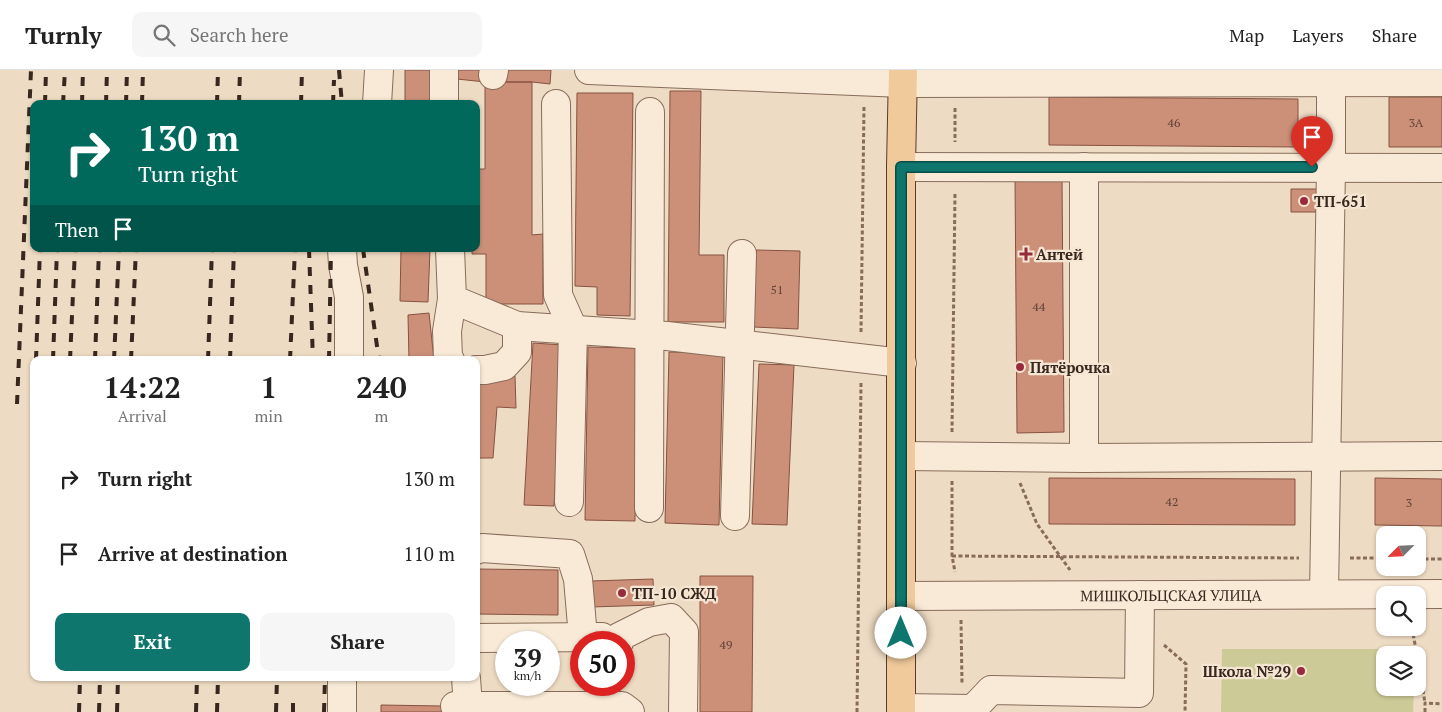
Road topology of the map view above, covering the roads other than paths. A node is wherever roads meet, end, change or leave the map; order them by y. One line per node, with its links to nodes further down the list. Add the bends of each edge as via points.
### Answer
1 (379, 70): 7 (street)
2 (444, 70): 8 (street)
3 (589, 70): 4 (street, via 864,82)
4 (903, 76): 5 (street, via 955,83); 11 (main road)
5 (1331, 76): 6 (street); 13 (street)
6 (1442, 82)
7 (377, 100)
8 (444, 100)
9 (556, 104): 20 (street, via 558,295)
10 (650, 112): 21 (street)
11 (901, 167): 12 (street); 25 (main road)
12 (1084, 167): 13 (street); 30 (street)
13 (1331, 167): 14 (street); 29 (street)
14 (1442, 168)
15 (342, 252): 23 (street, via 349,297)
16 (450, 252): 18 (street)
17 (742, 254): 22 (street)
18 (452, 299): 19 (street); 24 (street, via 447,331)
19 (517, 326): 20 (street); 26 (street, via 517,352 504,366)
20 (573, 330): 21 (street); 31 (street)
21 (650, 334): 22 (street); 32 (street)
22 (740, 344): 25 (street); 33 (street)
23 (349, 356)
24 (448, 356)
25 (902, 363): 27 (main road)
26 (480, 370)
27 (902, 456): 30 (street); 38 (main road)
28 (1442, 456): 29 (street)
29 (1326, 457): 30 (street); 35 (street)
30 (1084, 458)
31 (569, 502)
32 (649, 508)
33 (735, 516)
34 (480, 549): 39 (street, via 570,554 578,579)
35 (1324, 594): 36 (street, МИШКОЛЬЦСКАЯ УЛИЦА); 37 (street, МИШКОЛЬЦСКАЯ УЛИЦА)
36 (1442, 594)
37 (1140, 595): 38 (street, МИШКОЛЬЦСКАЯ УЛИЦА); 46 (street, via 1139,693 991,690 973,709)
38 (901, 596): 46 (main road)
39 (582, 631)
40 (634, 631): 48 (street, via 649,622 671,618 684,632)
41 (480, 638): 42 (street)
42 (570, 638)
43 (342, 681): 47 (street)
44 (466, 681): 45 (street, via 462,706)
45 (624, 701)
46 (901, 710)
47 (342, 712)
48 (683, 712)

